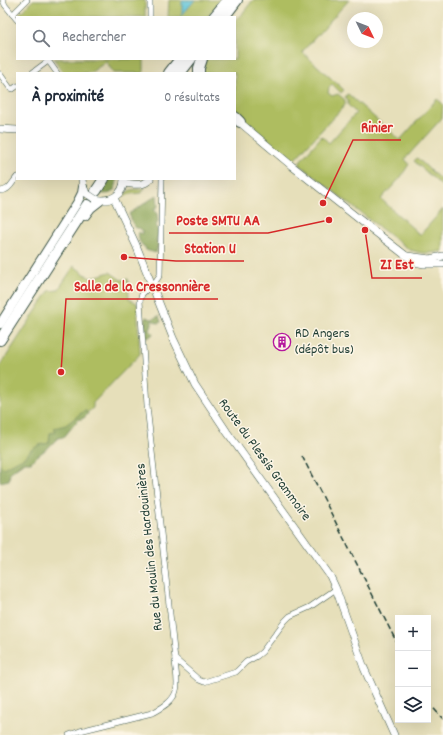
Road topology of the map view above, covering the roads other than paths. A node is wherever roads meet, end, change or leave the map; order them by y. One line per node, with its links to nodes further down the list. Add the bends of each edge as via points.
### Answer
1 (3, 0): 8 (street)
2 (27, 0): 8 (street)
3 (150, 0): 9 (street)
4 (228, 0): 10 (highway)
5 (232, 0): 11 (highway)
6 (238, 0): 12 (highway)
7 (244, 0): 13 (highway)
8 (12, 14): 14 (street)
9 (150, 16)
10 (215, 16)
11 (220, 16)
12 (225, 16)
13 (232, 16)
14 (16, 19)
15 (48, 60): 21 (street); 22 (street)
16 (179, 60): 23 (highway)
17 (185, 60): 24 (highway)
18 (190, 60): 25 (highway)
19 (195, 60): 26 (highway)
20 (202, 60): 27 (highway)
21 (33, 72)
22 (56, 72)
23 (170, 72)
24 (176, 72)
25 (181, 72)
26 (187, 72)
27 (199, 72)
28 (0, 74): 29 (street, via 10,88)
29 (16, 87)
30 (237, 119): 42 (street)
31 (0, 129): 32 (street)
32 (16, 130)
33 (16, 178): 39 (street, via 5,191)
34 (98, 180): 40 (highway)
35 (103, 180): 40 (highway)
36 (149, 180): 38 (street, via 142,184)
37 (162, 180): 45 (street, Rue du Moulin des Hardouinières, via 160,275)
38 (124, 181): 41 (street, via 122,189)
39 (0, 191)
40 (90, 194): 41 (street, via 107,201); 46 (main road, via 82,193); 47 (highway); 48 (highway); 49 (main road, via 91,208)
41 (114, 198): 45 (street, Route du Plessis Grammoire)
42 (405, 255): 43 (street, via 430,259); 44 (street, via 415,262)
43 (443, 256)
44 (443, 264)
45 (151, 286): 50 (street, Route du Plessis Grammoire, via 172,338 198,389 321,562); 51 (street, Rue du Moulin des Hardouinières, via 142,294 140,301 146,398)
46 (0, 324)
47 (0, 333)
48 (0, 340)
49 (0, 348)
50 (336, 589): 51 (street, via 310,607 290,616 262,652 236,672 204,682); 53 (street, Route du Plessis Grammoire, via 364,668)
51 (175, 659): 52 (street, Rue du Moulin des Hardouinières, via 176,692 161,708 152,713)
52 (70, 735)
53 (394, 735)

